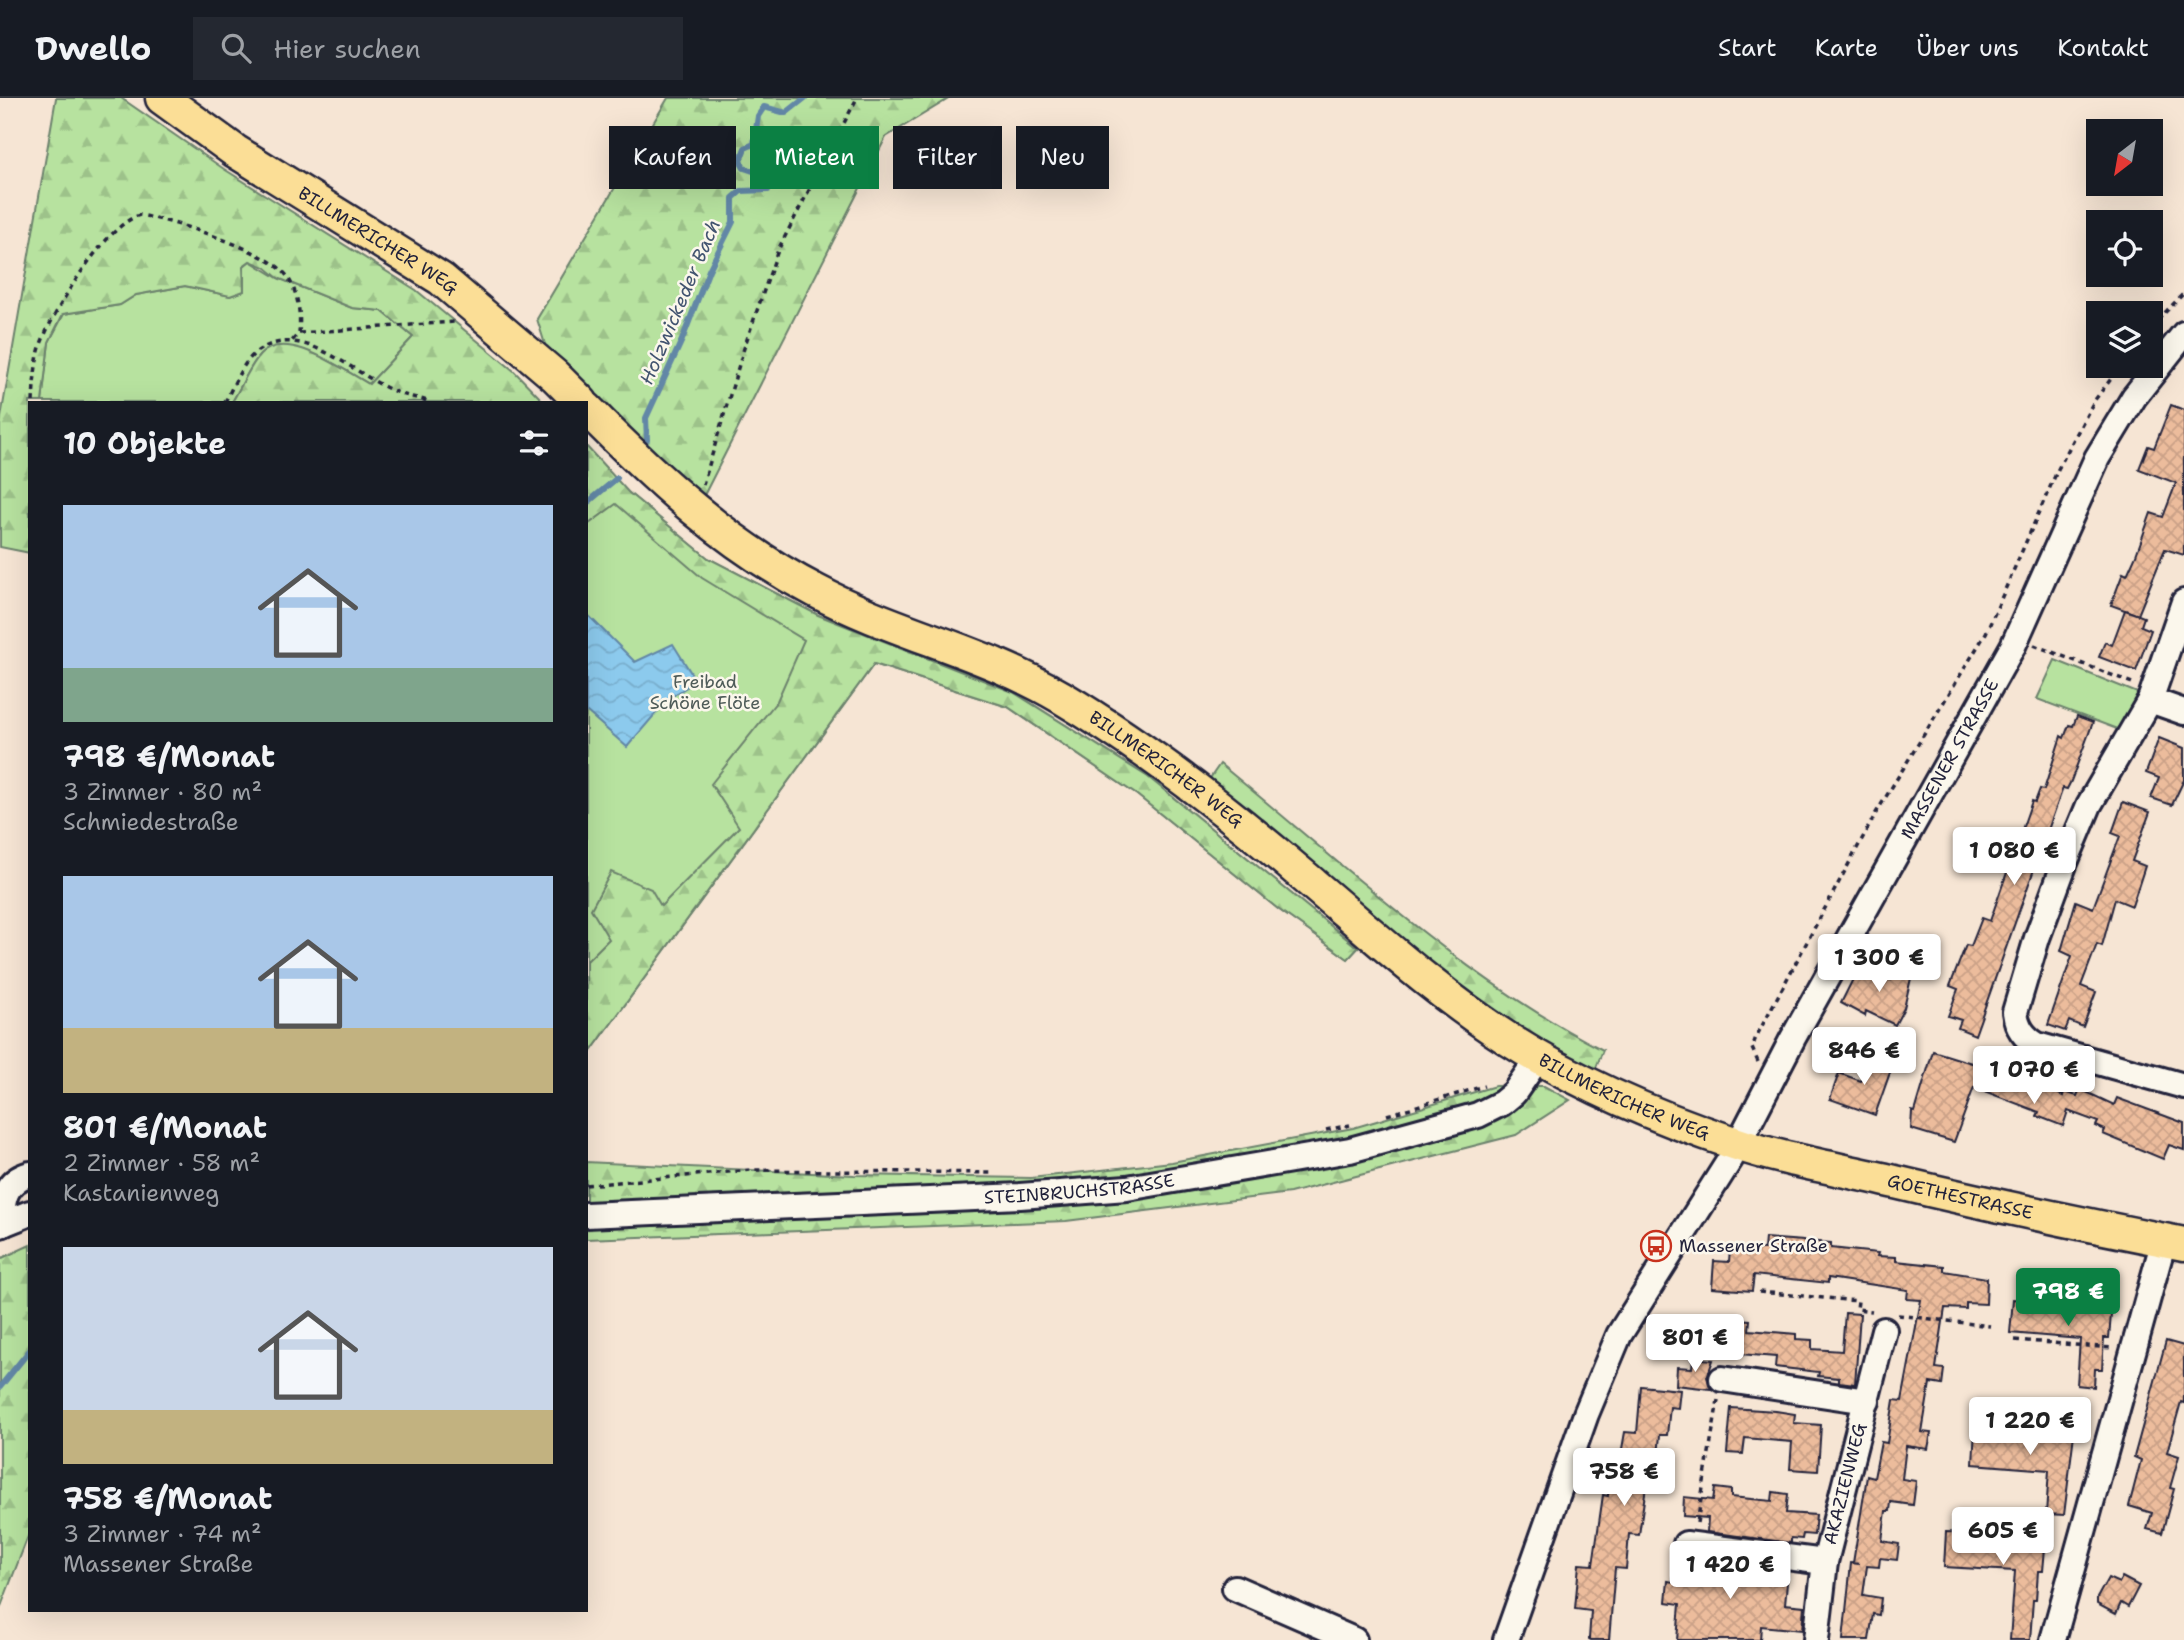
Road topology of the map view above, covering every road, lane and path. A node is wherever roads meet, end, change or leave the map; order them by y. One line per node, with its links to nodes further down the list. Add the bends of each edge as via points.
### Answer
1 (162, 98): 13 (main road, BILLMERICHER WEG, via 235,151 441,279)
2 (857, 98): 15 (path, via 778,250 721,418)
3 (2184, 293): 4 (path)
4 (2163, 315)
5 (466, 321): 6 (path)
6 (299, 333): 8 (path); 10 (path, via 295,290 275,264 228,243 140,215 128,218 105,241 56,315 38,357)
7 (2184, 334): 18 (street, MASSENER STRASSE, via 2134,397 2097,458)
8 (292, 341): 11 (path, via 258,350); 12 (path, via 399,393)
9 (2112, 378): 17 (path, via 2094,401 2058,469)
10 (33, 401)
11 (226, 401)
12 (427, 401)
13 (580, 401)
14 (588, 410): 15 (main road, BILLMERICHER WEG)
15 (695, 513): 21 (main road, BILLMERICHER WEG, via 754,556 817,592 1021,676 1108,726 1250,831 1403,962)
16 (2184, 602): 19 (street)
17 (1986, 633): 18 (path); 22 (path, via 1876,813 1756,1037 1752,1048)
18 (2013, 646): 19 (path, via 2035,645 2144,688); 28 (street, MASSENER STRASSE)
19 (2150, 700): 20 (street); 24 (street, via 2089,805 2064,864 2015,1012 2024,1038 2037,1045)
20 (2184, 712)
21 (1539, 1057): 28 (main road, BILLMERICHER WEG, via 1645,1110); 33 (street, STEINBRUCHSTRASSE, via 1514,1093 1478,1115 1350,1150 1165,1182 1020,1196)
22 (1756, 1072)
23 (1491, 1084): 25 (path)
24 (2184, 1086)
25 (1385, 1115)
26 (1362, 1122): 27 (path)
27 (1325, 1130)
28 (1738, 1145): 35 (main road, GOETHESTRASSE); 47 (street, MASSENER STRASSE, via 1614,1346)
29 (1001, 1174): 31 (path, via 751,1170)
30 (28, 1175): 34 (street, via 12,1181)
31 (588, 1185)
32 (28, 1213): 34 (street)
33 (588, 1215)
34 (1, 1217)
35 (2174, 1242): 40 (street)
36 (1759, 1292): 37 (path, via 1858,1301 1857,1309)
37 (1886, 1322): 38 (path); 42 (street, AKAZIENWEG)
38 (1990, 1326)
39 (2015, 1340): 40 (path)
40 (2135, 1350): 49 (street)
41 (1722, 1379): 42 (street); 43 (path, via 1696,1527)
42 (1867, 1401): 44 (street, AKAZIENWEG)
43 (1686, 1544): 44 (street)
44 (1825, 1562): 48 (street, AKAZIENWEG)
45 (1235, 1588): 46 (street)
46 (1354, 1640)
47 (1506, 1640)
48 (1816, 1640)
49 (2053, 1640)

